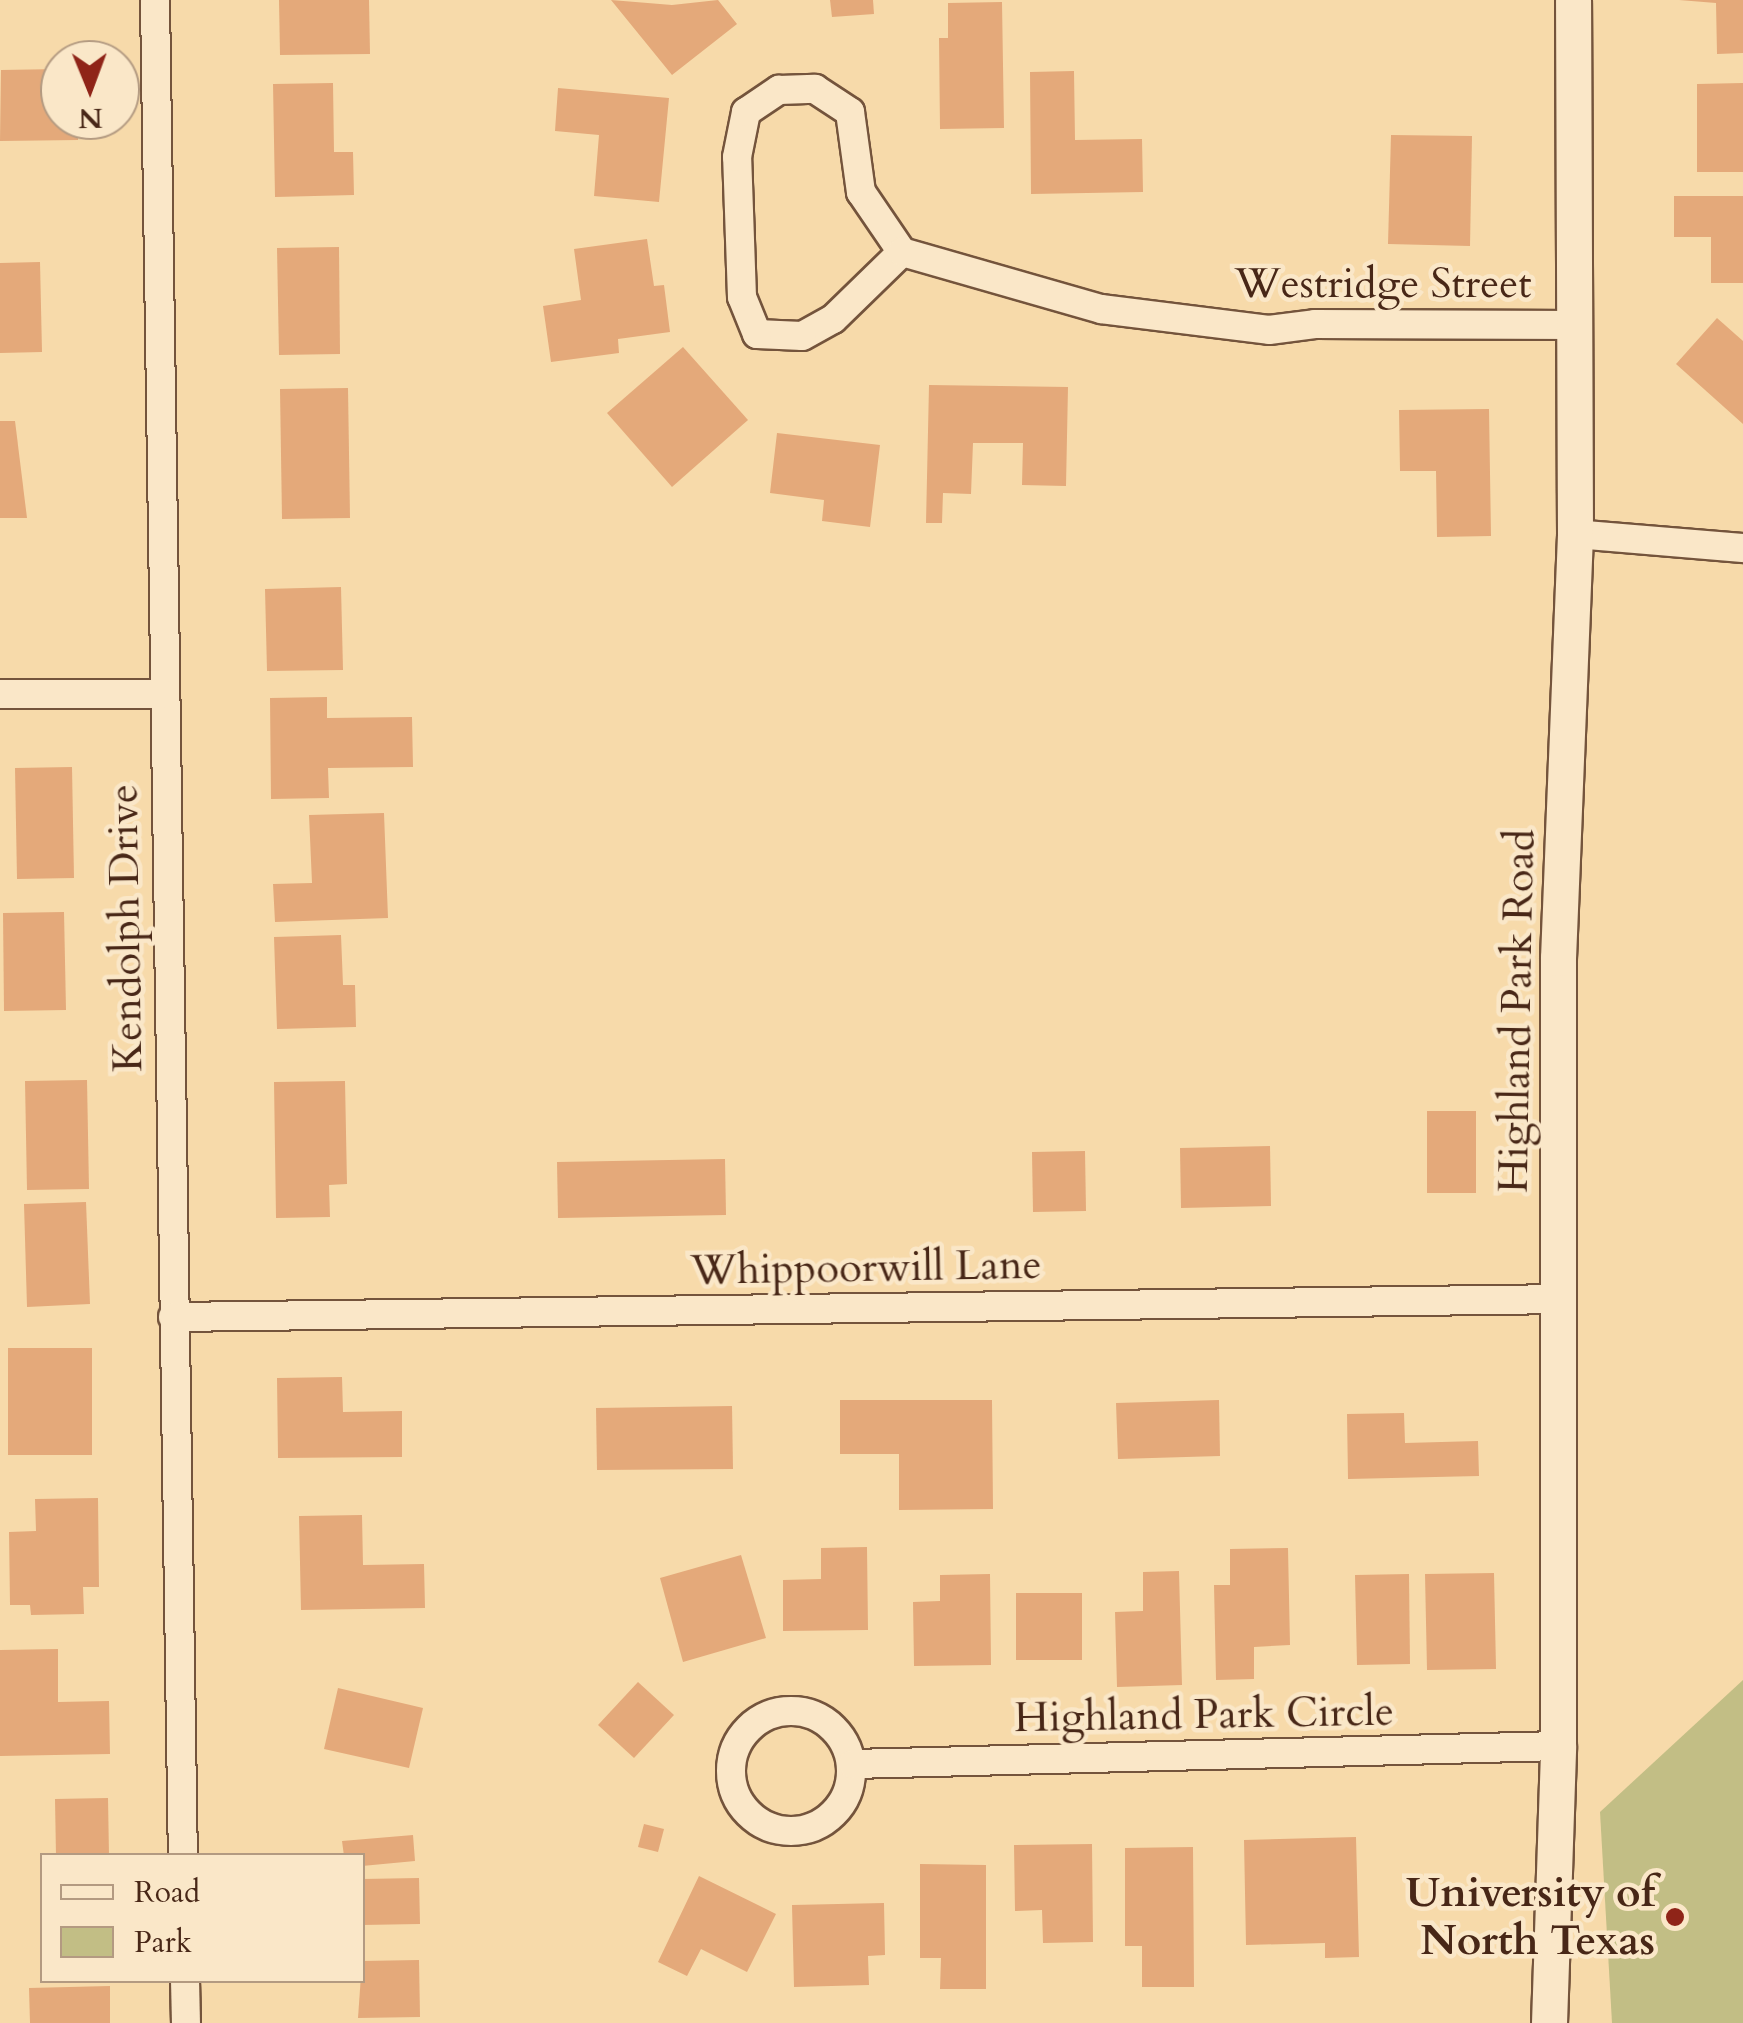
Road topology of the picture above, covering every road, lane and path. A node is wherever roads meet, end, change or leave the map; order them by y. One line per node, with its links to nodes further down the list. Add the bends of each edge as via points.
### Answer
1 (155, 0): 8 (street, Kendolph Drive)
2 (1573, 0): 4 (street, Highland Park Road)
3 (902, 252): 3 (street, via 833,319 802,336 757,334 742,297 738,156 746,112 780,90 814,89 850,112 861,192); 4 (street, Westridge Street, via 1101,309 1269,330 1314,324)
4 (1574, 325): 5 (street, Highland Park Road)
5 (1575, 534): 6 (street); 9 (street, Highland Park Road, via 1558,958)
6 (1743, 548)
7 (0, 694): 8 (street)
8 (162, 694): 10 (street, Kendolph Drive)
9 (1560, 1298): 10 (street, Whippoorwill Lane); 11 (street, Highland Park Road)
10 (173, 1317): 13 (street, Kendolph Drive)
11 (1558, 1746): 12 (street, Highland Park Circle); 16 (street, Highland Park Road)
12 (853, 1764): 12 (street, via 837,1730 804,1711 766,1715 737,1740 730,1778 745,1813 779,1832 817,1827 846,1802)
13 (183, 1853)
14 (185, 1983): 15 (street)
15 (186, 2023)
16 (1549, 2023)

